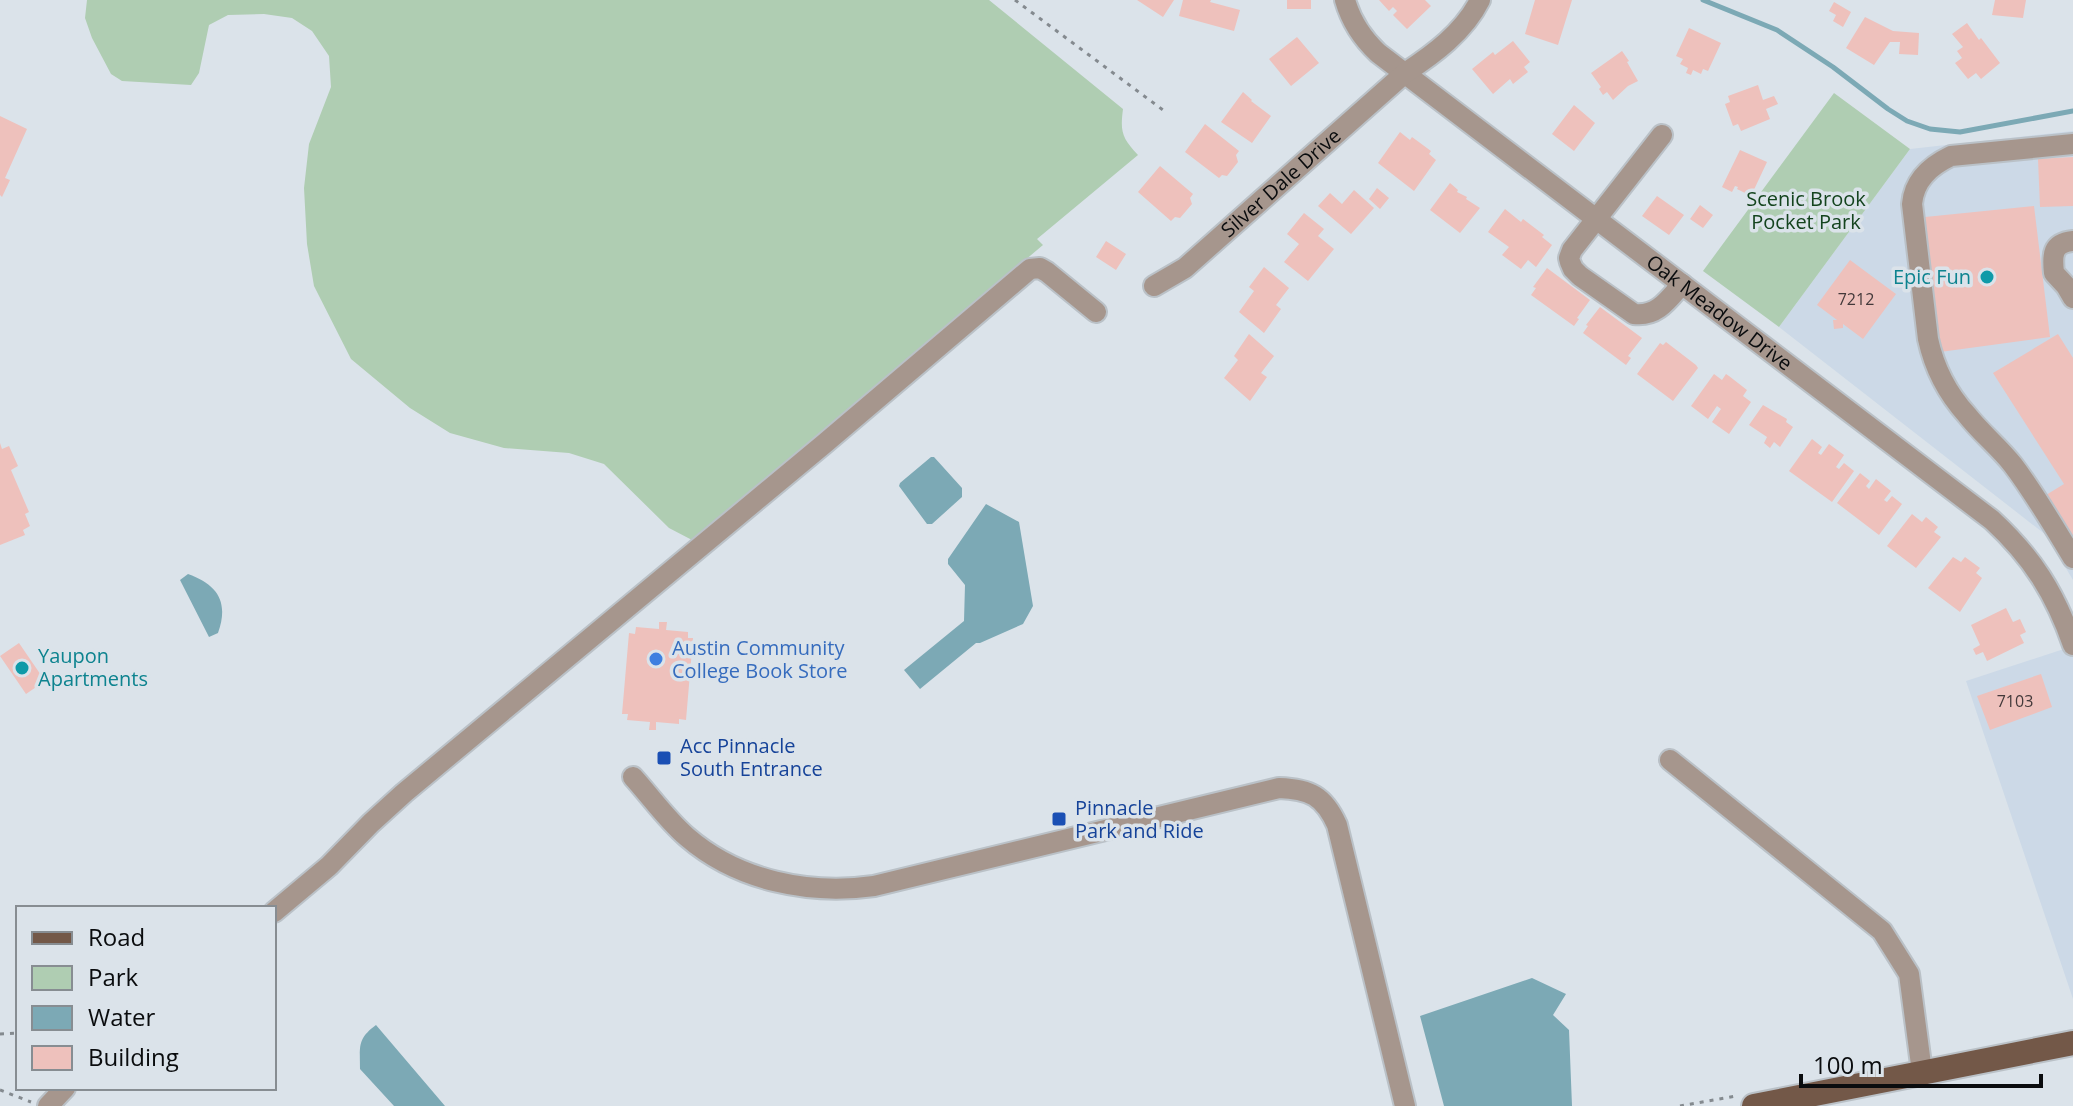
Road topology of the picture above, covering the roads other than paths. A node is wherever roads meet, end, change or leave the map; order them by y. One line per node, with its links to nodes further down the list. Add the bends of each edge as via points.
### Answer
1 (1345, 0): 3 (street, Oak Meadow Drive, via 1363,37)
2 (1480, 0): 3 (street, Silver Dale Drive, via 1464,25)
3 (1405, 73): 6 (street, Oak Meadow Drive); 9 (street, Silver Dale Drive, via 1185,268)
4 (1662, 135): 6 (street)
5 (2073, 144): 12 (street, via 1951,156 1924,173 1912,204 1928,339 1944,382 2015,468)
6 (1595, 218): 8 (street, Oak Meadow Drive); 8 (street, via 1570,253 1580,276 1628,312 1640,315 1657,310)
7 (2073, 241): 10 (street, via 2062,242 2053,260 2054,273)
8 (1682, 284): 13 (street, Oak Meadow Drive, via 1992,520 2038,570)
9 (1154, 286)
10 (2073, 298)
11 (1096, 312): 16 (street, via 1047,272 1030,269 404,793)
12 (2073, 558)
13 (2073, 645)
14 (1670, 760): 18 (street, via 1882,931 1909,974)
15 (633, 777): 21 (street, via 677,828 712,855 771,880 833,890 874,886 1279,788 1306,791 1322,800 1337,825)
16 (276, 910)
17 (2073, 1043): 18 (main road)
18 (1922, 1072): 22 (main road)
19 (63, 1090): 20 (street)
20 (48, 1106)
21 (1405, 1106)
22 (1754, 1106)

